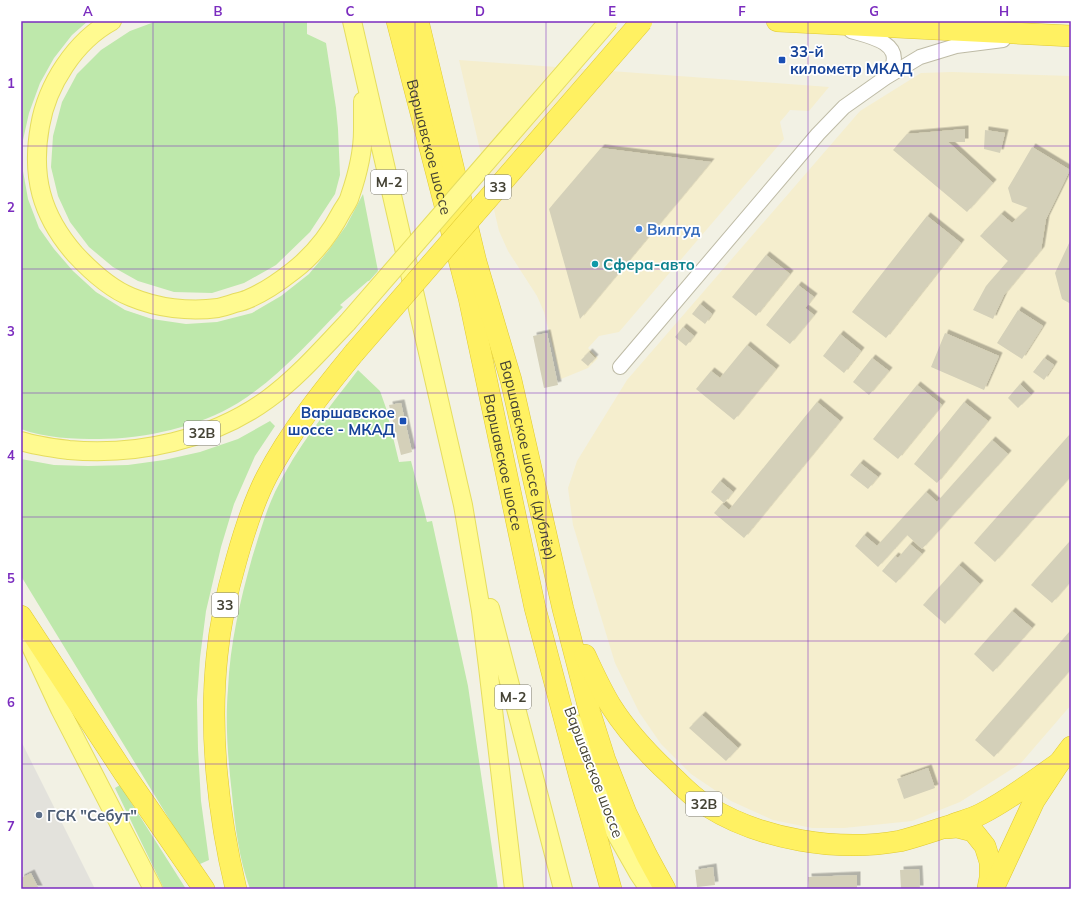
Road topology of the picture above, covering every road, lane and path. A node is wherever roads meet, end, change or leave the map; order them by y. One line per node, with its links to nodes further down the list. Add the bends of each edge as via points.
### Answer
1 (112, 21): 9 (main road, via 84,42 66,63 52,87 41,116 37,141 37,169 41,196 50,219 63,241 103,280 130,296 156,305 186,310 218,308 247,300 275,285 318,248 337,222 350,197 359,167 363,132 362,87)
2 (352, 21): 9 (main road, М-2)
3 (397, 21): 14 (highway, Варшавское шоссе, via 469,298)
4 (418, 21): 15 (highway, Варшавское шоссе (дублёр), via 476,262 511,380)
5 (609, 21): 12 (main road, 32B, bridge, via 347,324 268,399 212,430 183,440 153,446 84,451)
6 (642, 21): 25 (highway, 33, bridge, via 354,353 302,421 267,476 242,538 232,575 223,613 215,677 217,785)
7 (784, 21): 8 (highway); 10 (street, via 842,29 877,38 889,46 894,57 892,68)
8 (1064, 35): 10 (street, via 956,46 920,57)
9 (357, 45): 13 (main road, М-2)
10 (885, 78): 11 (street, via 844,107 818,134)
11 (620, 367)
12 (21, 441)
13 (464, 505): 26 (main road, via 481,610); 27 (main road, М-2)
14 (535, 608): 19 (main road, Варшавское шоссе); 21 (highway)
15 (563, 609): 18 (highway, Варшавское шоссе (дублёр)); 22 (highway, 32B, via 611,707 659,765 707,806 737,822 765,832 828,844 865,844 900,840)
16 (21, 616): 24 (highway)
17 (21, 624): 23 (main road, via 60,709)
18 (576, 658): 19 (street); 30 (highway, Варшавское шоссе (дублёр), via 605,760 626,813)
19 (583, 747): 21 (street); 29 (main road, Варшавское шоссе, via 614,830)
20 (1065, 755): 22 (highway, 32B, via 1014,795 979,815); 32 (highway, via 1034,801)
21 (594, 828): 28 (highway)
22 (938, 830): 31 (highway, via 957,827 973,831 985,846 990,862)
23 (153, 889)
24 (204, 889)
25 (236, 889)
26 (514, 889)
27 (563, 889)
28 (611, 889)
29 (649, 889)
30 (666, 889)
31 (988, 889)
32 (992, 889)

